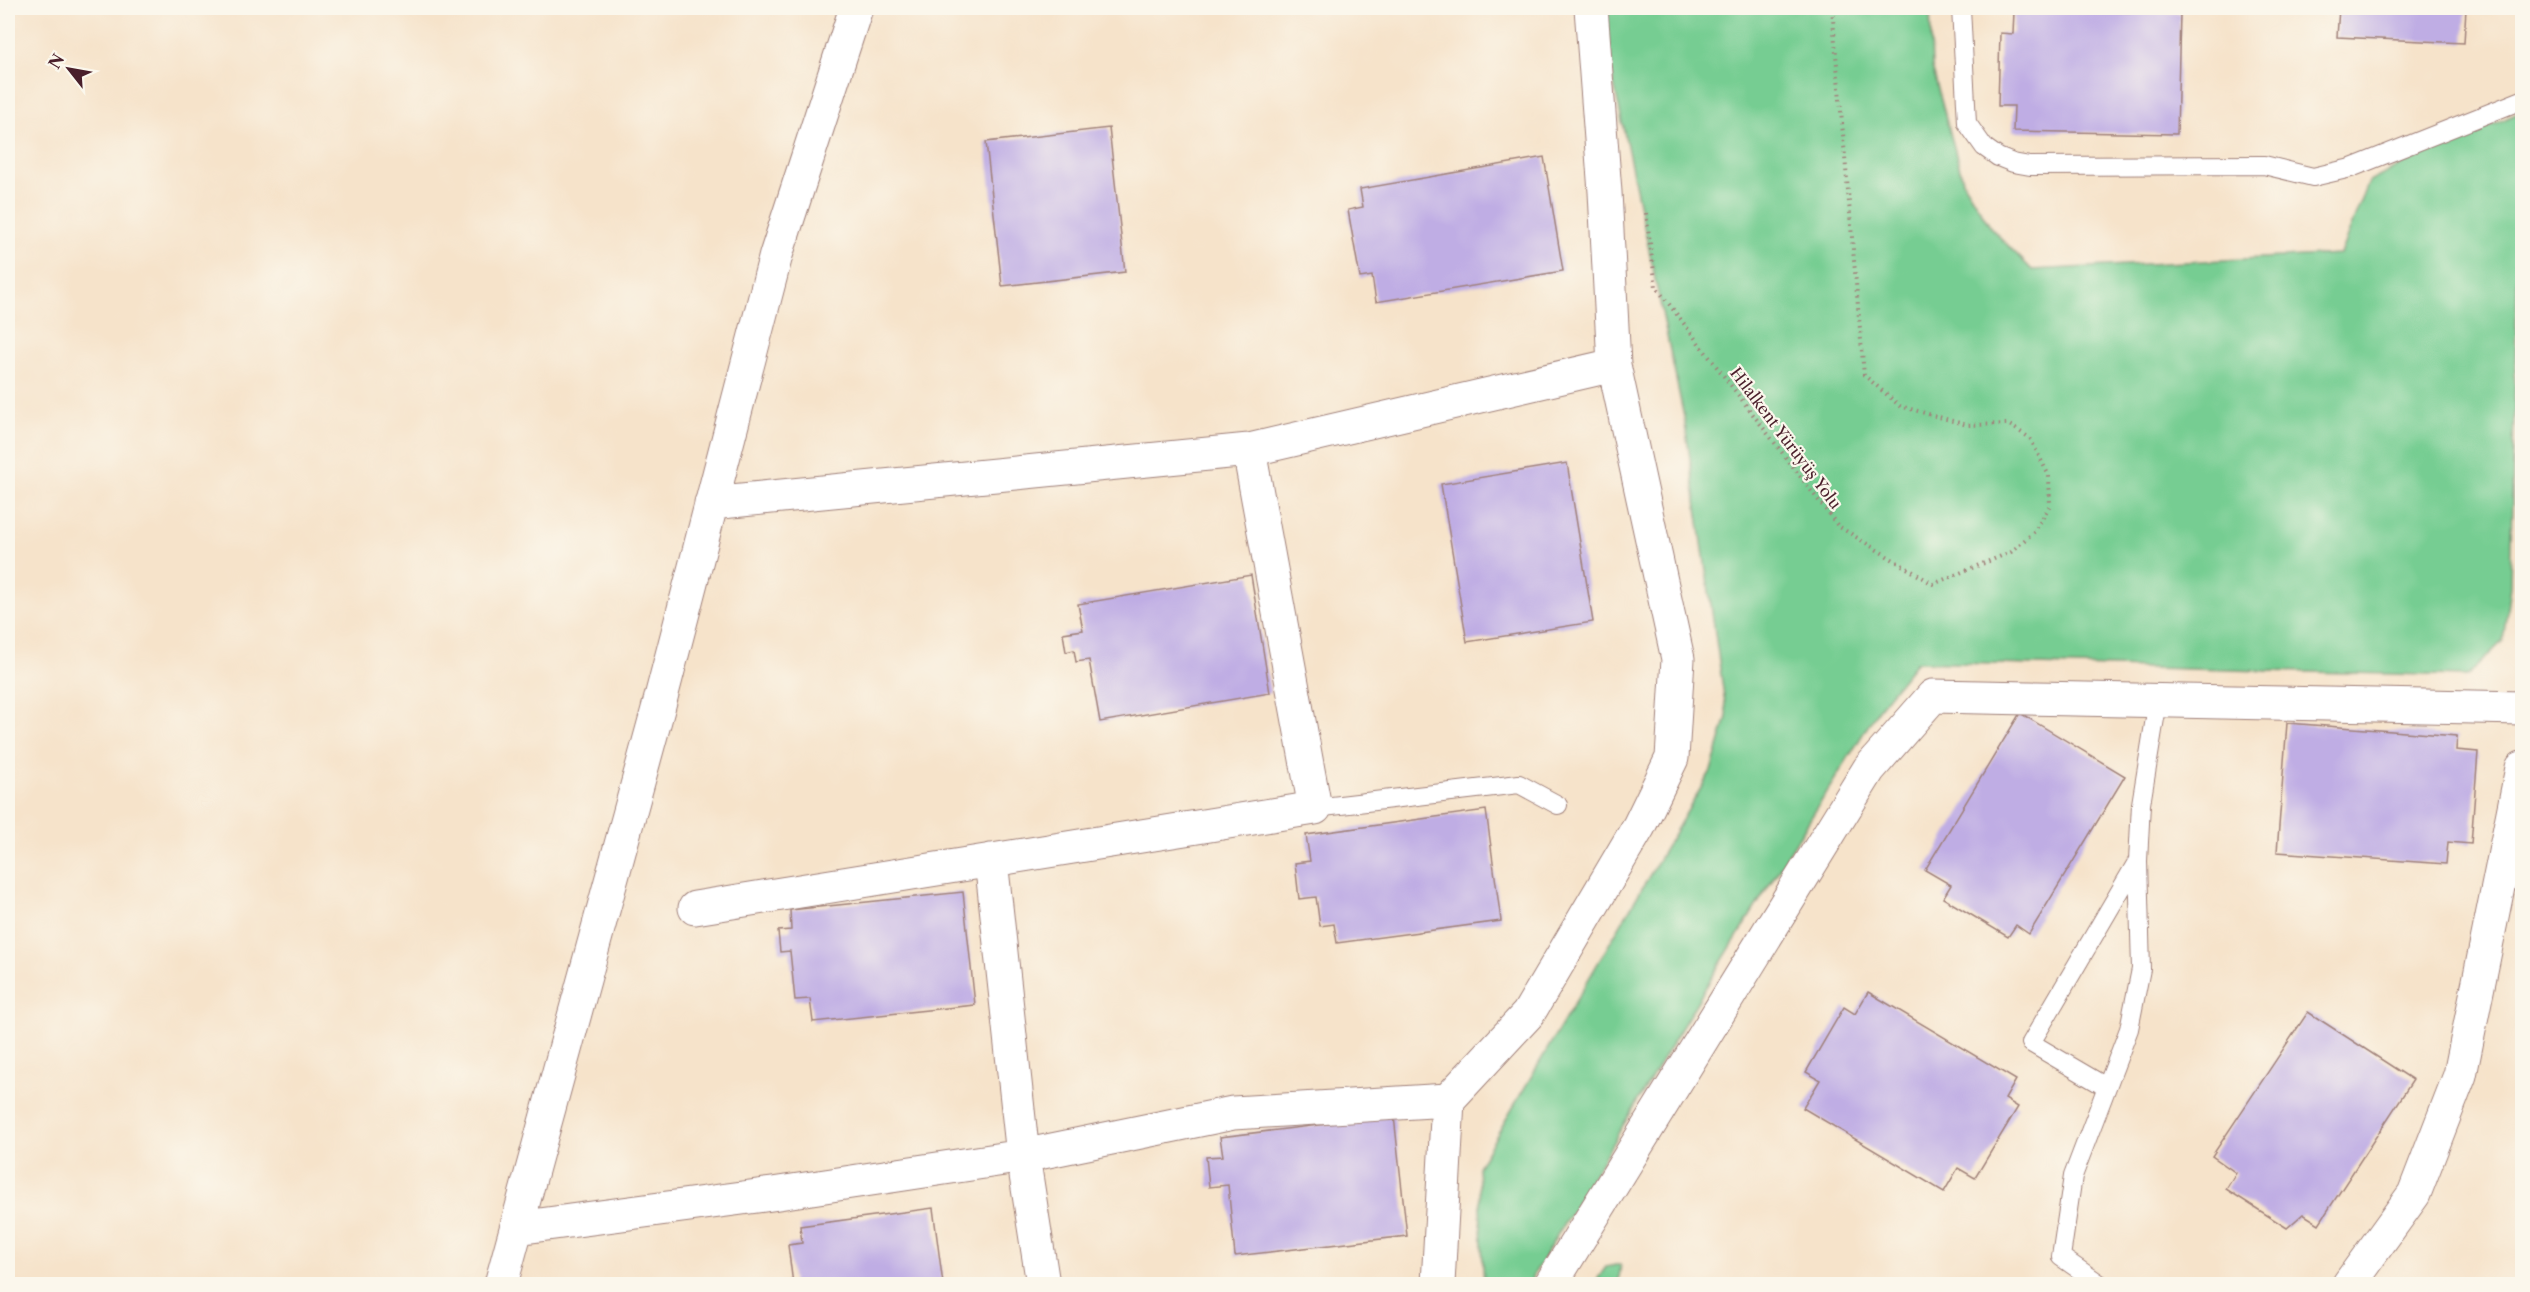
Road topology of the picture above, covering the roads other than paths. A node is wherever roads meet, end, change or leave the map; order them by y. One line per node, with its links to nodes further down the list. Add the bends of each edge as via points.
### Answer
1 (856, 8): 7 (street, via 776,255)
2 (1591, 8): 5 (street)
3 (1961, 8): 4 (lane, via 1968,123 1984,147 2013,163 2264,165 2313,177 2351,168)
4 (2523, 100)
5 (1614, 365): 6 (street); 17 (street, via 1678,659 1672,758 1639,826 1528,1014)
6 (1249, 450): 7 (street); 12 (street)
7 (711, 503): 19 (street)
8 (2158, 700): 9 (street); 14 (lane, via 2141,804); 23 (street, via 1933,696 1869,769)
9 (2523, 708)
10 (2523, 768): 25 (street, via 2460,1075 2414,1194)
11 (1558, 805): 12 (lane, via 1520,784)
12 (1315, 808): 13 (street)
13 (991, 860): 15 (street); 18 (street)
14 (2138, 861): 16 (lane, via 2141,969 2128,1029); 16 (lane, via 2031,1043)
15 (695, 908)
16 (2106, 1088): 24 (lane, via 2073,1176 2061,1257)
17 (1448, 1100): 18 (street, via 1233,1113); 22 (street)
18 (1023, 1156): 19 (street); 21 (street)
19 (517, 1228): 20 (street)
20 (501, 1284)
21 (1042, 1284)
22 (1438, 1284)
23 (1551, 1284)
24 (2100, 1284)
25 (2349, 1284)

